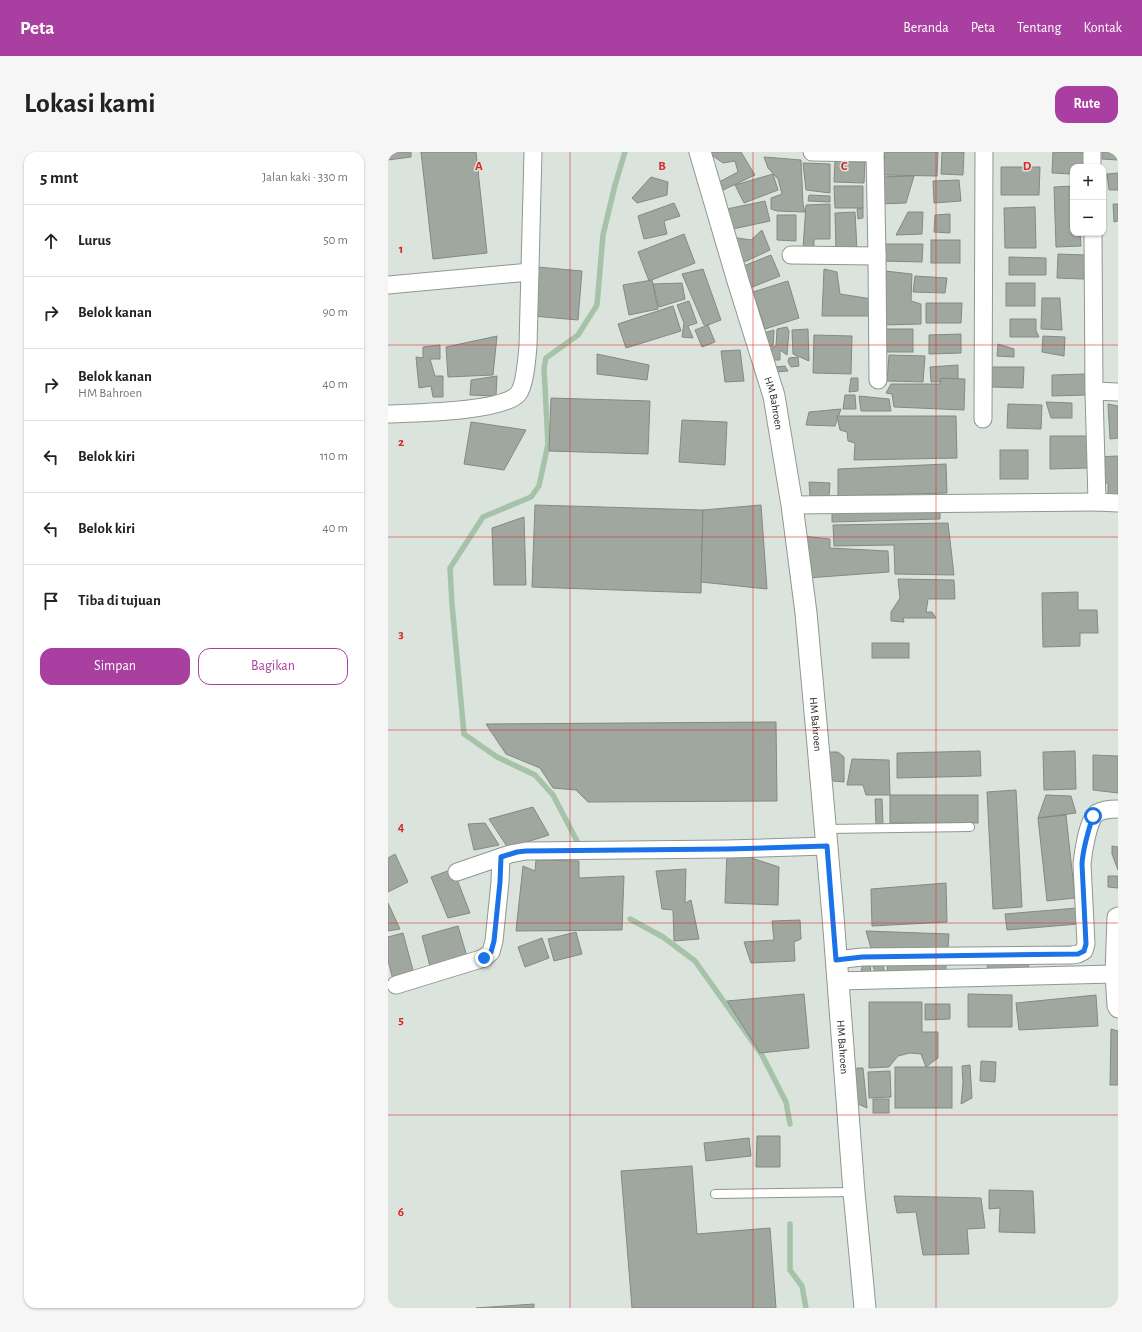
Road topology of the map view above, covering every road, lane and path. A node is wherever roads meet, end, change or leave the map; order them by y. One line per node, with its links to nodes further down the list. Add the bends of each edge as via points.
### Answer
1 (533, 152): 11 (street)
2 (700, 152): 20 (street, HM Bahroen, via 774,396)
3 (812, 152): 4 (street)
4 (875, 152): 10 (street)
5 (984, 152): 17 (street)
6 (1092, 152): 7 (street)
7 (1092, 164)
8 (1093, 236): 14 (street)
9 (791, 255): 10 (street)
10 (877, 256): 13 (street)
11 (530, 272): 12 (street); 16 (street, via 528,346 525,376 518,394 504,403 473,408)
12 (388, 285)
13 (878, 380)
14 (1094, 391): 15 (street); 18 (street)
15 (1118, 392)
16 (388, 414)
17 (983, 418)
18 (1097, 502): 19 (street); 20 (street)
19 (1118, 504)
20 (792, 505): 23 (street, HM Bahroen, via 806,613)
21 (1118, 809): 27 (street, via 1098,812 1093,816 1086,836 1082,864 1086,944 1084,951 1072,954 862,957)
22 (970, 827): 23 (lane)
23 (826, 838): 24 (street, via 727,849 526,851); 27 (street, HM Bahroen)
24 (501, 857): 25 (street); 30 (street, via 491,952 484,958)
25 (457, 872)
26 (1118, 916): 28 (street)
27 (836, 960): 29 (street, HM Bahroen)
28 (1114, 974): 29 (street); 31 (street)
29 (838, 982): 32 (street, HM Bahroen)
30 (396, 985)
31 (1118, 1009)
32 (854, 1192): 33 (lane); 34 (street, HM Bahroen)
33 (715, 1194)
34 (866, 1308)

